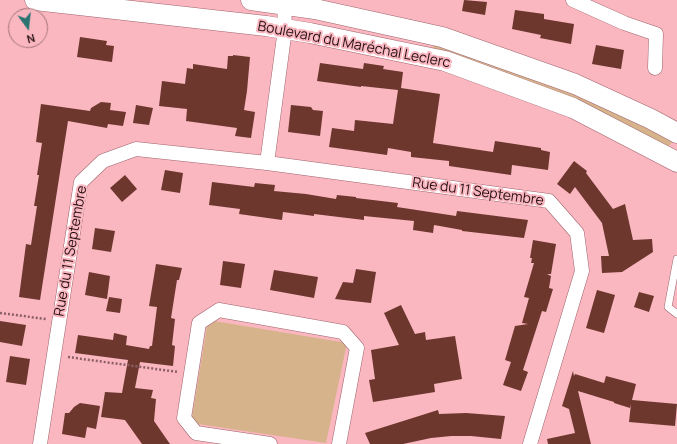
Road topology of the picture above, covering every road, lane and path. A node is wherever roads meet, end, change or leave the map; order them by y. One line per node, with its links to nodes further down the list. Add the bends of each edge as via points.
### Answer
1 (35, 0): 5 (main road, Boulevard du Maréchal Leclerc)
2 (251, 0): 4 (main road, Boulevard du Maréchal Leclerc)
3 (573, 0): 6 (street, via 656,34)
4 (284, 2): 5 (street); 7 (main road, Boulevard du Maréchal Leclerc, via 442,37 575,84)
5 (285, 29): 8 (main road, Boulevard du Maréchal Leclerc, via 445,61 573,108); 9 (street)
6 (655, 68)
7 (677, 132)
8 (677, 162)
9 (267, 163): 13 (street, Rue du 11 Septembre, via 136,149 103,161 81,182); 19 (street, Rue du 11 Septembre, via 549,201 577,233 582,271)
10 (677, 259): 12 (lane, via 668,307)
11 (0, 313): 13 (path)
12 (677, 314)
13 (58, 321): 14 (street, Rue du 11 Septembre)
14 (54, 355): 15 (path); 16 (street, Rue du 11 Septembre)
15 (190, 374): 17 (street, via 184,418 196,433); 18 (street, via 199,323 219,310 343,332 357,348)
16 (40, 444)
17 (270, 444)
18 (339, 444)
19 (530, 444)

